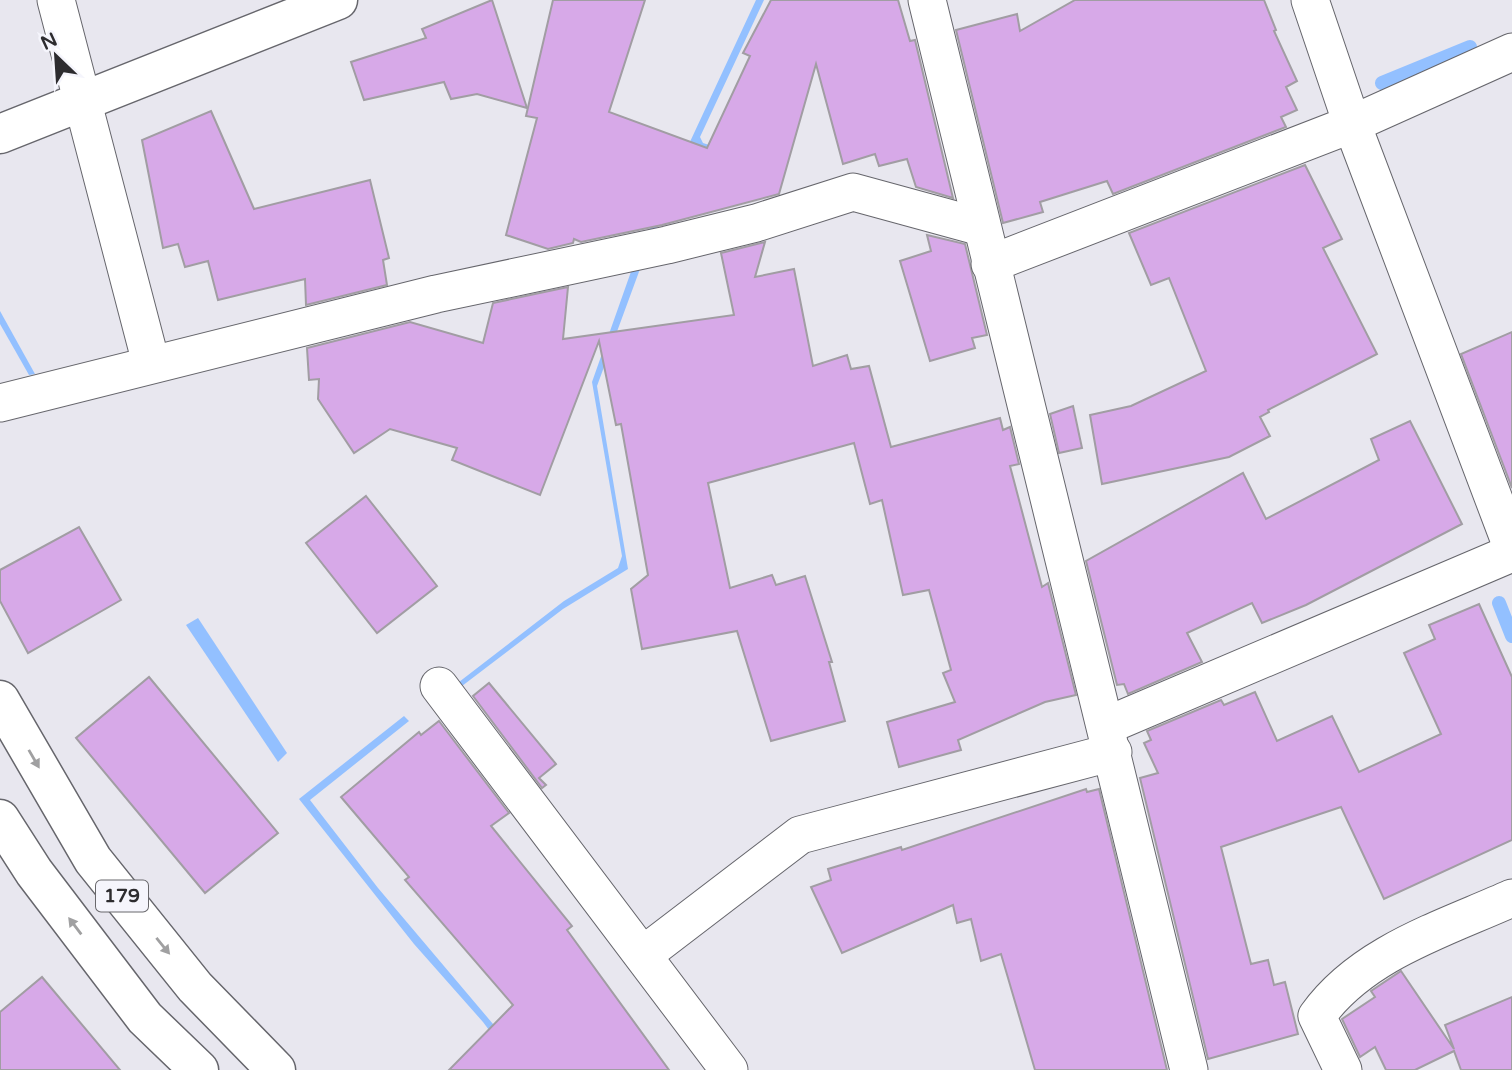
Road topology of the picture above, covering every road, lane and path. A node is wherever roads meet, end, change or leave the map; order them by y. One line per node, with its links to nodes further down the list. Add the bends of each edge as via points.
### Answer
1 (56, 0): 6 (street)
2 (338, 0): 6 (main road)
3 (928, 0): 9 (street)
4 (1310, 0): 7 (street)
5 (1512, 52): 7 (street)
6 (84, 103): 8 (main road); 11 (street)
7 (1352, 124): 10 (street); 13 (street)
8 (0, 134)
9 (981, 227): 10 (street); 11 (street, via 853,192 667,245 436,294)
10 (990, 264): 17 (street)
11 (152, 363): 12 (street)
12 (0, 403)
13 (1512, 547)
14 (1512, 552): 17 (street)
15 (439, 686): 20 (street)
16 (0, 700): 22 (main road, 179, one-way to 22, via 93,860 195,987)
17 (1110, 739): 20 (street, via 800,835); 24 (street)
18 (0, 819): 21 (main road, 179, one-way to 18, via 145,1018 34,872)
19 (1512, 898): 25 (street, via 1366,966 1329,999 1317,1016)
20 (643, 955): 23 (street)
21 (199, 1070)
22 (276, 1070)
23 (729, 1070)
24 (1189, 1070)
25 (1343, 1070)

